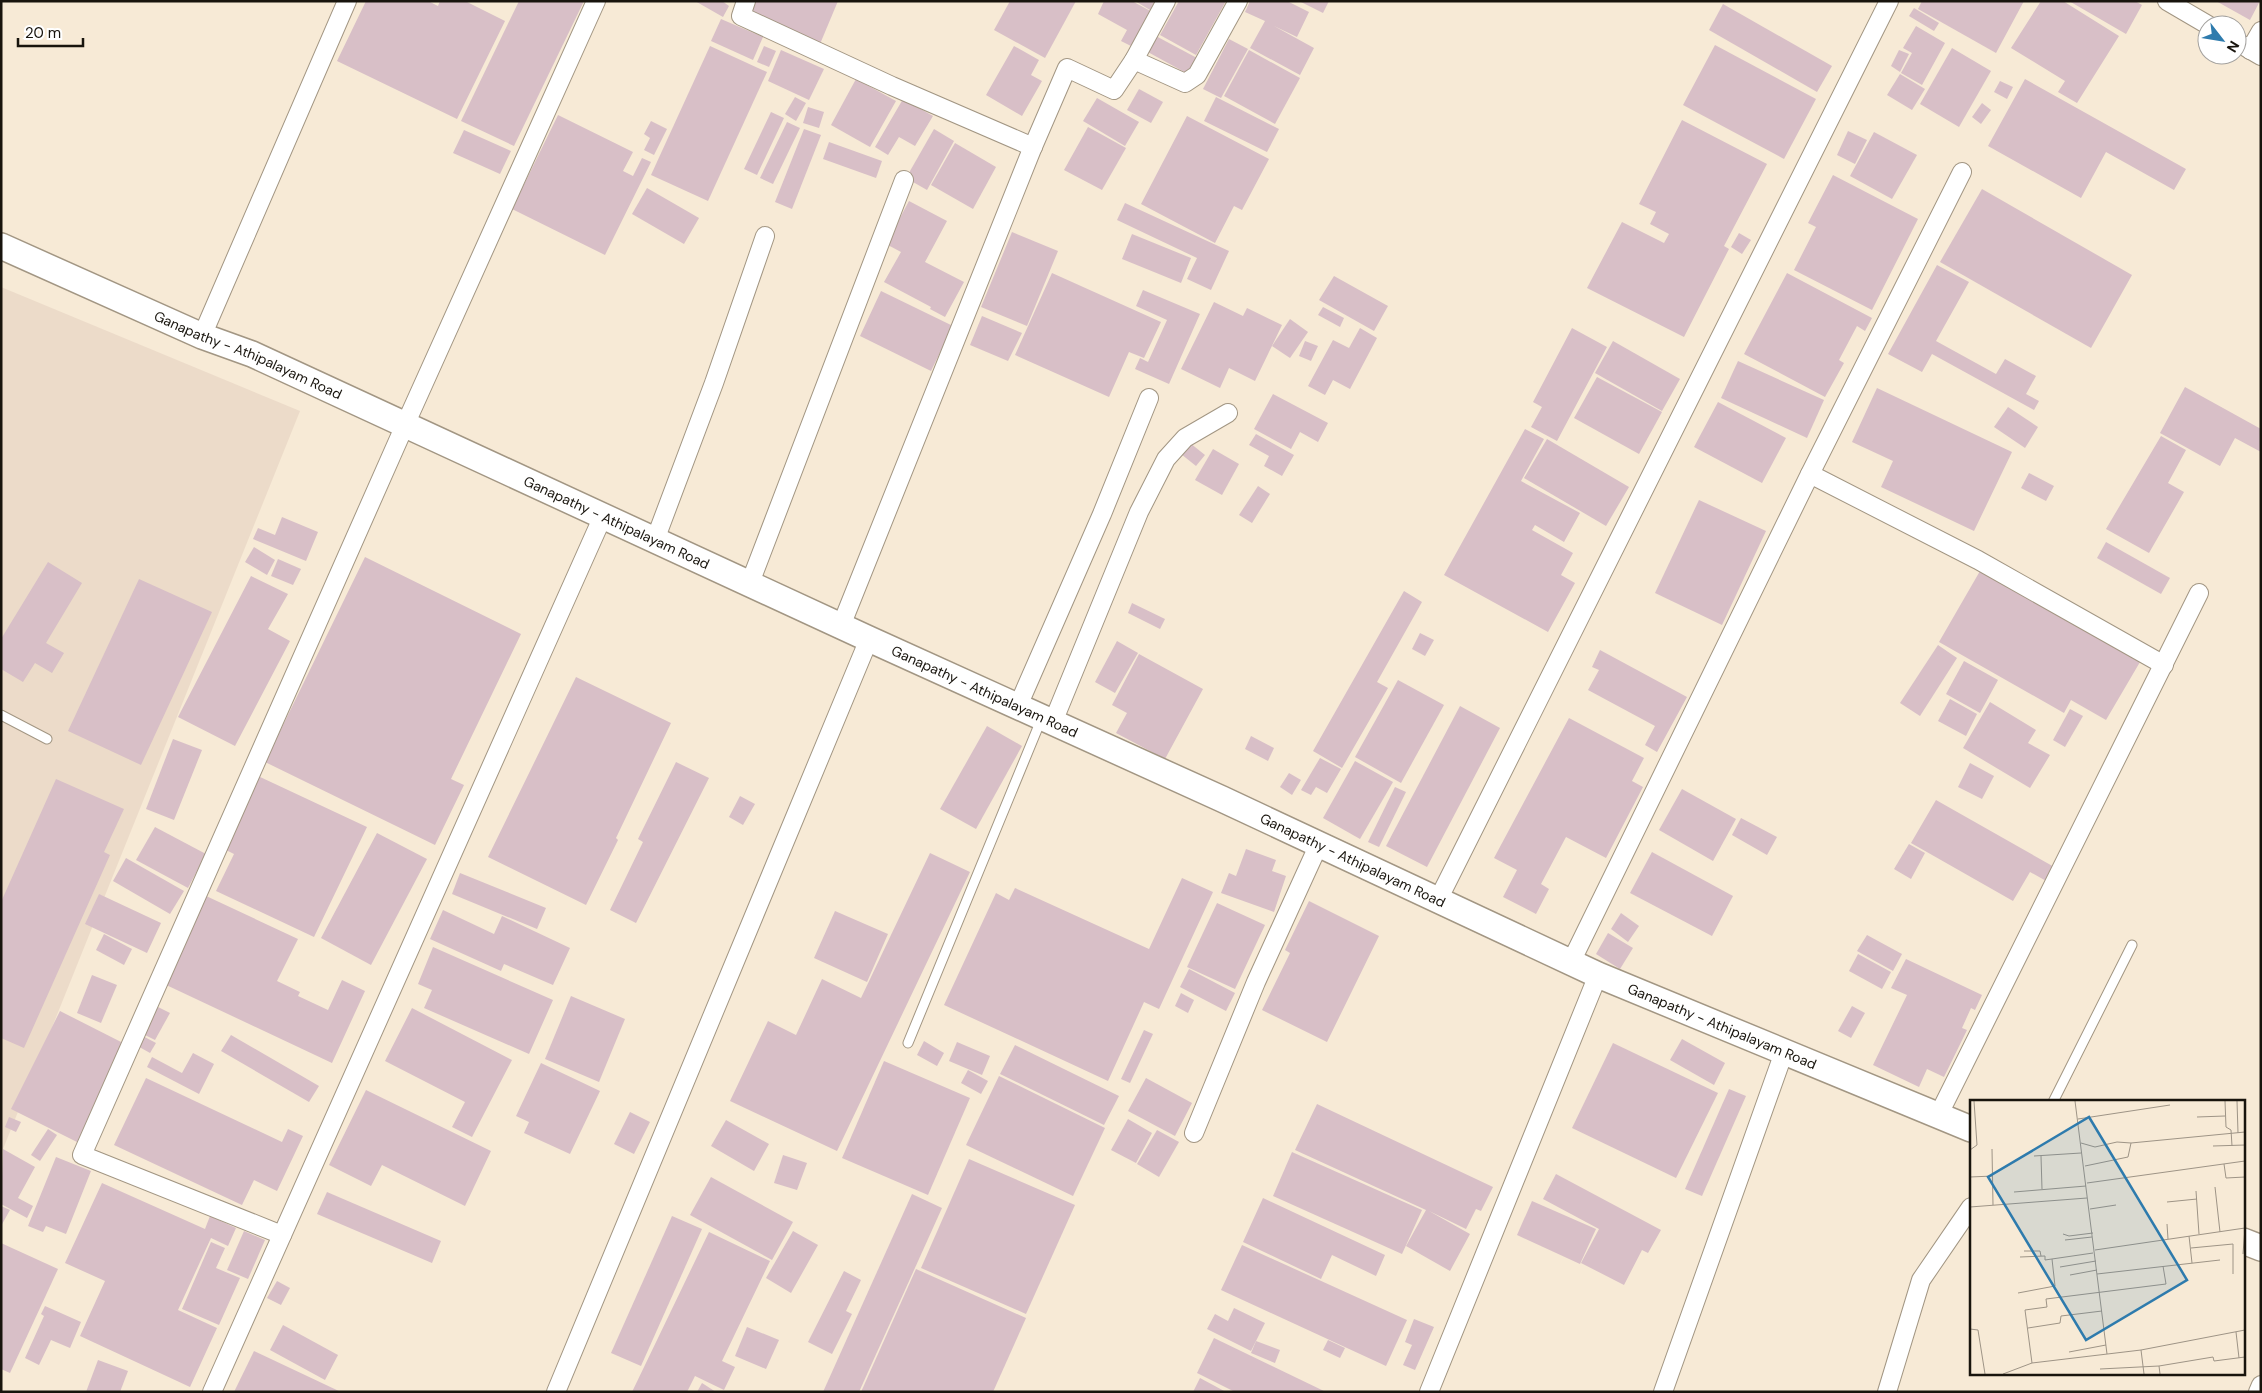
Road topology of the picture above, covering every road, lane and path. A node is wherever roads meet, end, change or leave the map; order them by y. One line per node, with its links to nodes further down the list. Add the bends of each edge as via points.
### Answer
1 (346, 1): 17 (street)
2 (596, 1): 20 (street)
3 (746, 1): 12 (street, via 742,16 892,86)
4 (1166, 1): 11 (street)
5 (1238, 1): 11 (street, via 1197,75 1185,83)
6 (1889, 1): 34 (street)
7 (2167, 1): 8 (street)
8 (2197, 19)
9 (2261, 31): 10 (street)
10 (2249, 49)
11 (1134, 60): 12 (street, via 1114,90 1067,68)
12 (1033, 146): 26 (street)
13 (1962, 172): 21 (street)
14 (904, 180): 24 (street)
15 (765, 236): 23 (street)
16 (1, 246): 17 (main road, Ganapathy - Athipalayam Road)
17 (202, 336): 20 (main road, Ganapathy - Athipalayam Road, via 252,354)
18 (1150, 398): 29 (street)
19 (1228, 413): 31 (street, via 1185,438 1166,459 1139,512)
20 (405, 425): 22 (main road, Ganapathy - Athipalayam Road); 45 (street, via 82,1154)
21 (1810, 474): 28 (street, via 1978,560); 36 (street)
22 (603, 516): 23 (main road, Ganapathy - Athipalayam Road); 45 (street)
23 (655, 540): 24 (main road, Ganapathy - Athipalayam Road)
24 (750, 583): 26 (main road, Ganapathy - Athipalayam Road)
25 (2199, 593): 28 (street)
26 (841, 626): 27 (main road, Ganapathy - Athipalayam Road)
27 (869, 639): 29 (main road, Ganapathy - Athipalayam Road); 50 (street)
28 (2164, 665): 41 (street)
29 (1018, 706): 31 (main road, Ganapathy - Athipalayam Road)
30 (1, 715): 32 (lane)
31 (1048, 720): 33 (main road, Ganapathy - Athipalayam Road); 38 (lane)
32 (46, 739)
33 (1319, 844): 34 (main road, Ganapathy - Athipalayam Road); 43 (street, via 1256,982)
34 (1438, 900): 36 (main road, Ganapathy - Athipalayam Road)
35 (2132, 945): 40 (lane)
36 (1571, 962): 37 (main road, Ganapathy - Athipalayam Road)
37 (1598, 975): 39 (main road, Ganapathy - Athipalayam Road); 51 (street)
38 (908, 1043)
39 (1784, 1052): 41 (main road, Ganapathy - Athipalayam Road); 52 (street)
40 (2054, 1100)
41 (1938, 1116): 42 (main road, Ganapathy - Athipalayam Road)
42 (1970, 1129)
43 (1194, 1133)
44 (1970, 1208): 53 (street, via 1921,1280)
45 (282, 1235): 49 (street)
46 (2244, 1241): 47 (main road)
47 (2261, 1248)
48 (2261, 1385): 54 (street)
49 (212, 1392)
50 (556, 1392)
51 (1429, 1392)
52 (1663, 1392)
53 (1887, 1392)
54 (2258, 1392)

